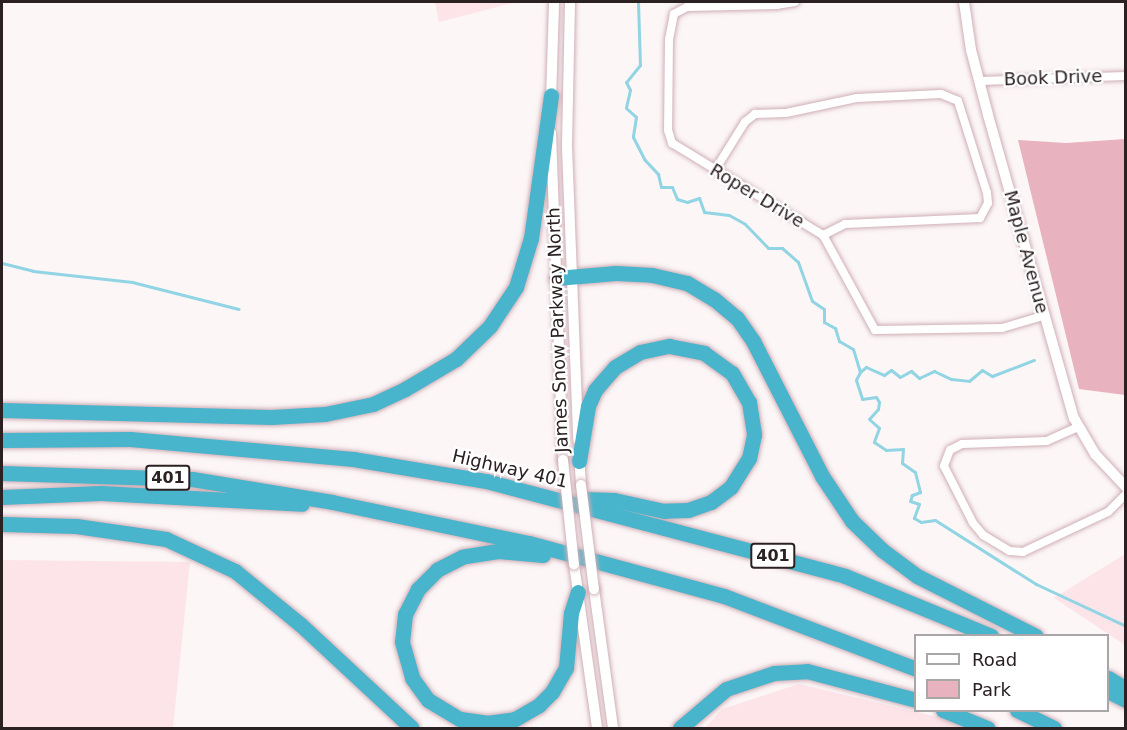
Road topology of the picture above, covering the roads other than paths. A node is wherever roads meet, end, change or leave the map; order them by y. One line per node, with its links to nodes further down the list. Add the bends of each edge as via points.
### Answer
1 (554, 2): 7 (main road, James Snow Parkway North)
2 (570, 2): 10 (main road, James Snow Parkway North)
3 (795, 2): 8 (street, Roper Drive, via 687,7 674,14 670,22 669,138 678,149)
4 (964, 2): 6 (main road, Maple Avenue)
5 (1125, 76): 6 (street, Book Drive)
6 (980, 81): 11 (main road, Maple Avenue)
7 (551, 95): 10 (main road, James Snow Parkway North); 12 (highway, via 531,238 516,287 490,326 456,359 405,389 373,404 325,414 271,417)
8 (715, 170): 9 (street, Roper Drive); 9 (street, via 745,122 755,114 786,113 857,98 941,94 958,101 987,193 986,208 980,218 844,224)
9 (823, 235): 11 (street, Roper Drive, via 875,330 1002,328)
10 (563, 277): 15 (main road, James Snow Parkway North); 24 (main road, James Snow Parkway North, bridge, via 563,460); 26 (highway, via 652,275 687,283 714,299 736,318 753,341 816,466 852,521 882,550 918,576)
11 (1043, 316): 13 (main road, Maple Avenue)
12 (2, 410)
13 (1078, 427): 17 (main road, Maple Avenue, via 1095,454); 18 (street, via 1047,441 962,444 950,450 944,466 977,529 1010,551 1023,552 1104,514)
14 (2, 440): 20 (highway, Highway 401 / 401, via 130,439 353,459 486,481)
15 (579, 461): 20 (highway, via 588,406 595,390 615,367 640,352 669,346 704,353 732,373 749,402 754,435 749,458 731,487 711,502 688,510 664,511 614,500); 37 (main road, James Snow Parkway North, bridge)
16 (2, 473): 21 (highway, 401, via 192,479)
17 (1125, 486)
18 (1125, 494)
19 (2, 497): 21 (highway, 401, via 101,493 295,504)
20 (549, 497): 25 (highway, Highway 401 / 401, via 846,576)
21 (332, 502): 23 (highway, 401, via 529,543)
22 (2, 524): 35 (highway, via 76,526 166,539 236,571 301,625)
23 (636, 572): 24 (highway, via 533,553 498,551 453,561 423,582 405,614 403,651 412,678 428,700 460,719 488,723 523,715 546,699 562,677 569,659 571,613); 27 (highway, 401, via 724,596)
24 (578, 592): 36 (main road, James Snow Parkway North)
25 (986, 634)
26 (1032, 634)
27 (914, 669)
28 (1109, 679): 29 (highway)
29 (1125, 689)
30 (1109, 692): 32 (highway)
31 (914, 700): 38 (highway, via 807,672 774,673 726,689)
32 (1125, 700)
33 (945, 712): 39 (highway)
34 (1019, 712): 40 (highway)
35 (412, 729)
36 (597, 729)
37 (613, 729)
38 (680, 729)
39 (987, 729)
40 (1054, 729)

